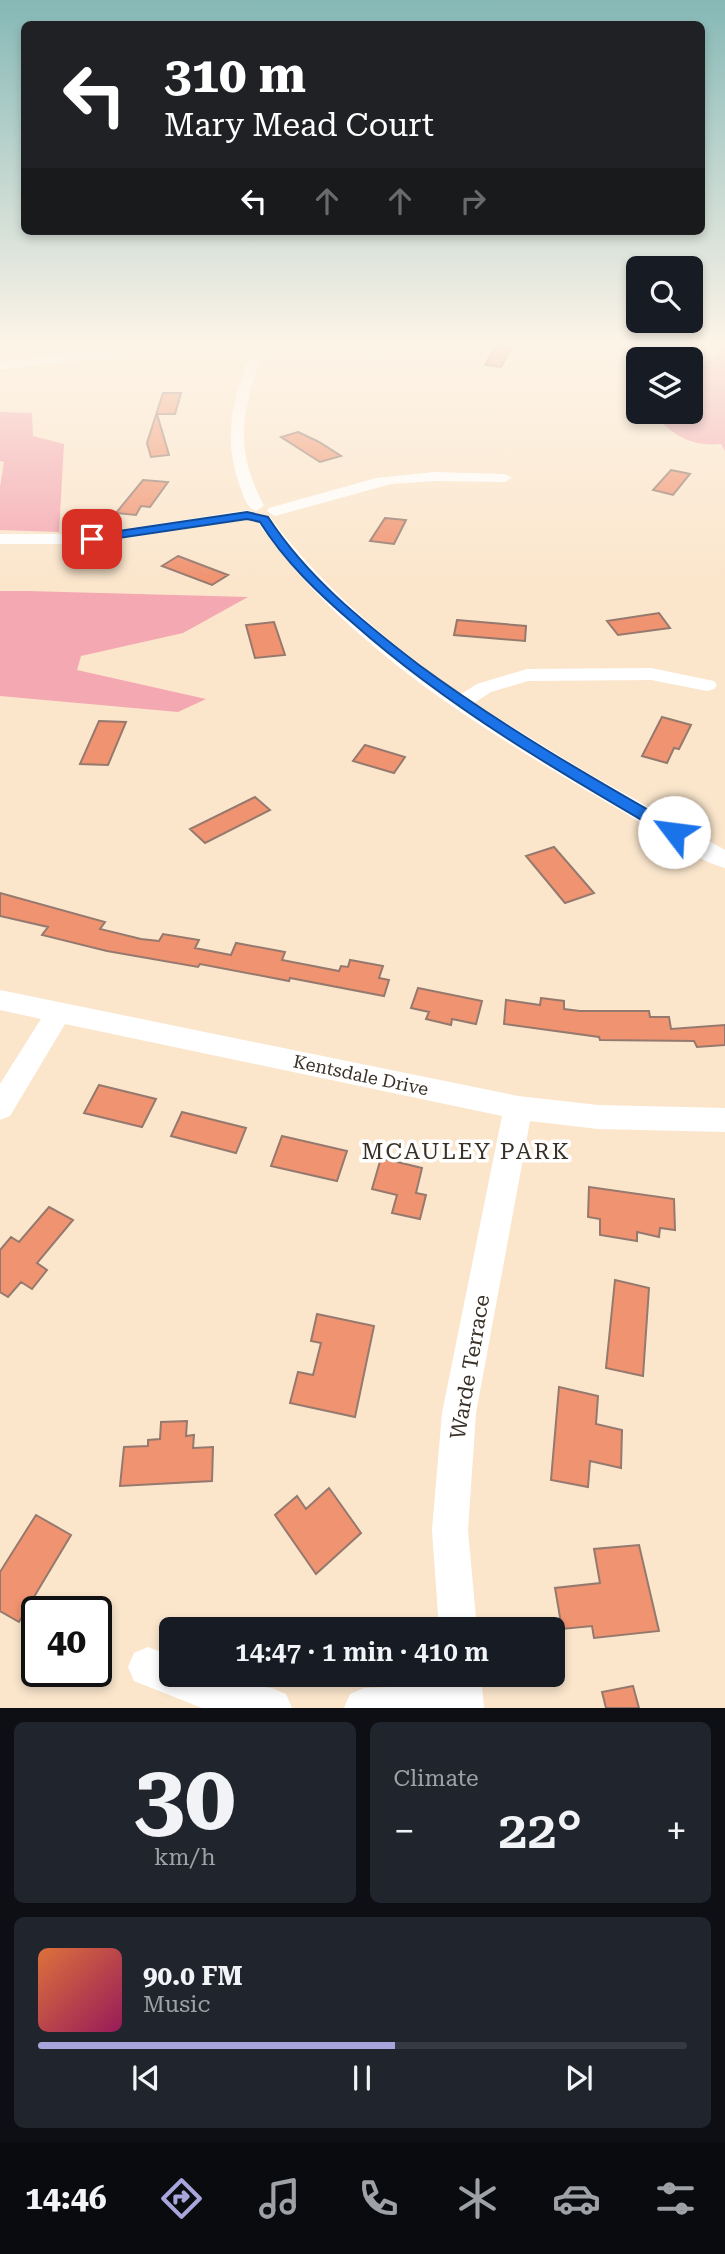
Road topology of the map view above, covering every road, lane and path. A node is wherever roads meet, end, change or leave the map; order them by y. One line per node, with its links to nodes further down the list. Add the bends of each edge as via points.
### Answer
1 (237, 422): 3 (street, via 243,474)
2 (505, 478): 3 (street, via 392,480)
3 (261, 513): 4 (street, via 92,539); 6 (street, via 317,586 378,640)
4 (0, 539)
5 (707, 685): 6 (street, via 651,674 527,675 484,688)
6 (461, 702): 7 (street, via 560,766)
7 (725, 860)
8 (0, 1000): 9 (street, Kentsdale Drive)
9 (58, 1013): 10 (street); 11 (street, Kentsdale Drive)
10 (0, 1108)
11 (519, 1108): 12 (street, Kentsdale Drive, via 598,1117); 13 (street, Warde Terrace, via 459,1413 450,1530)
12 (725, 1120)
13 (457, 1617)
14 (148, 1667): 16 (street, via 244,1704)
15 (463, 1696): 17 (street)
16 (272, 1708)
17 (364, 1708)

